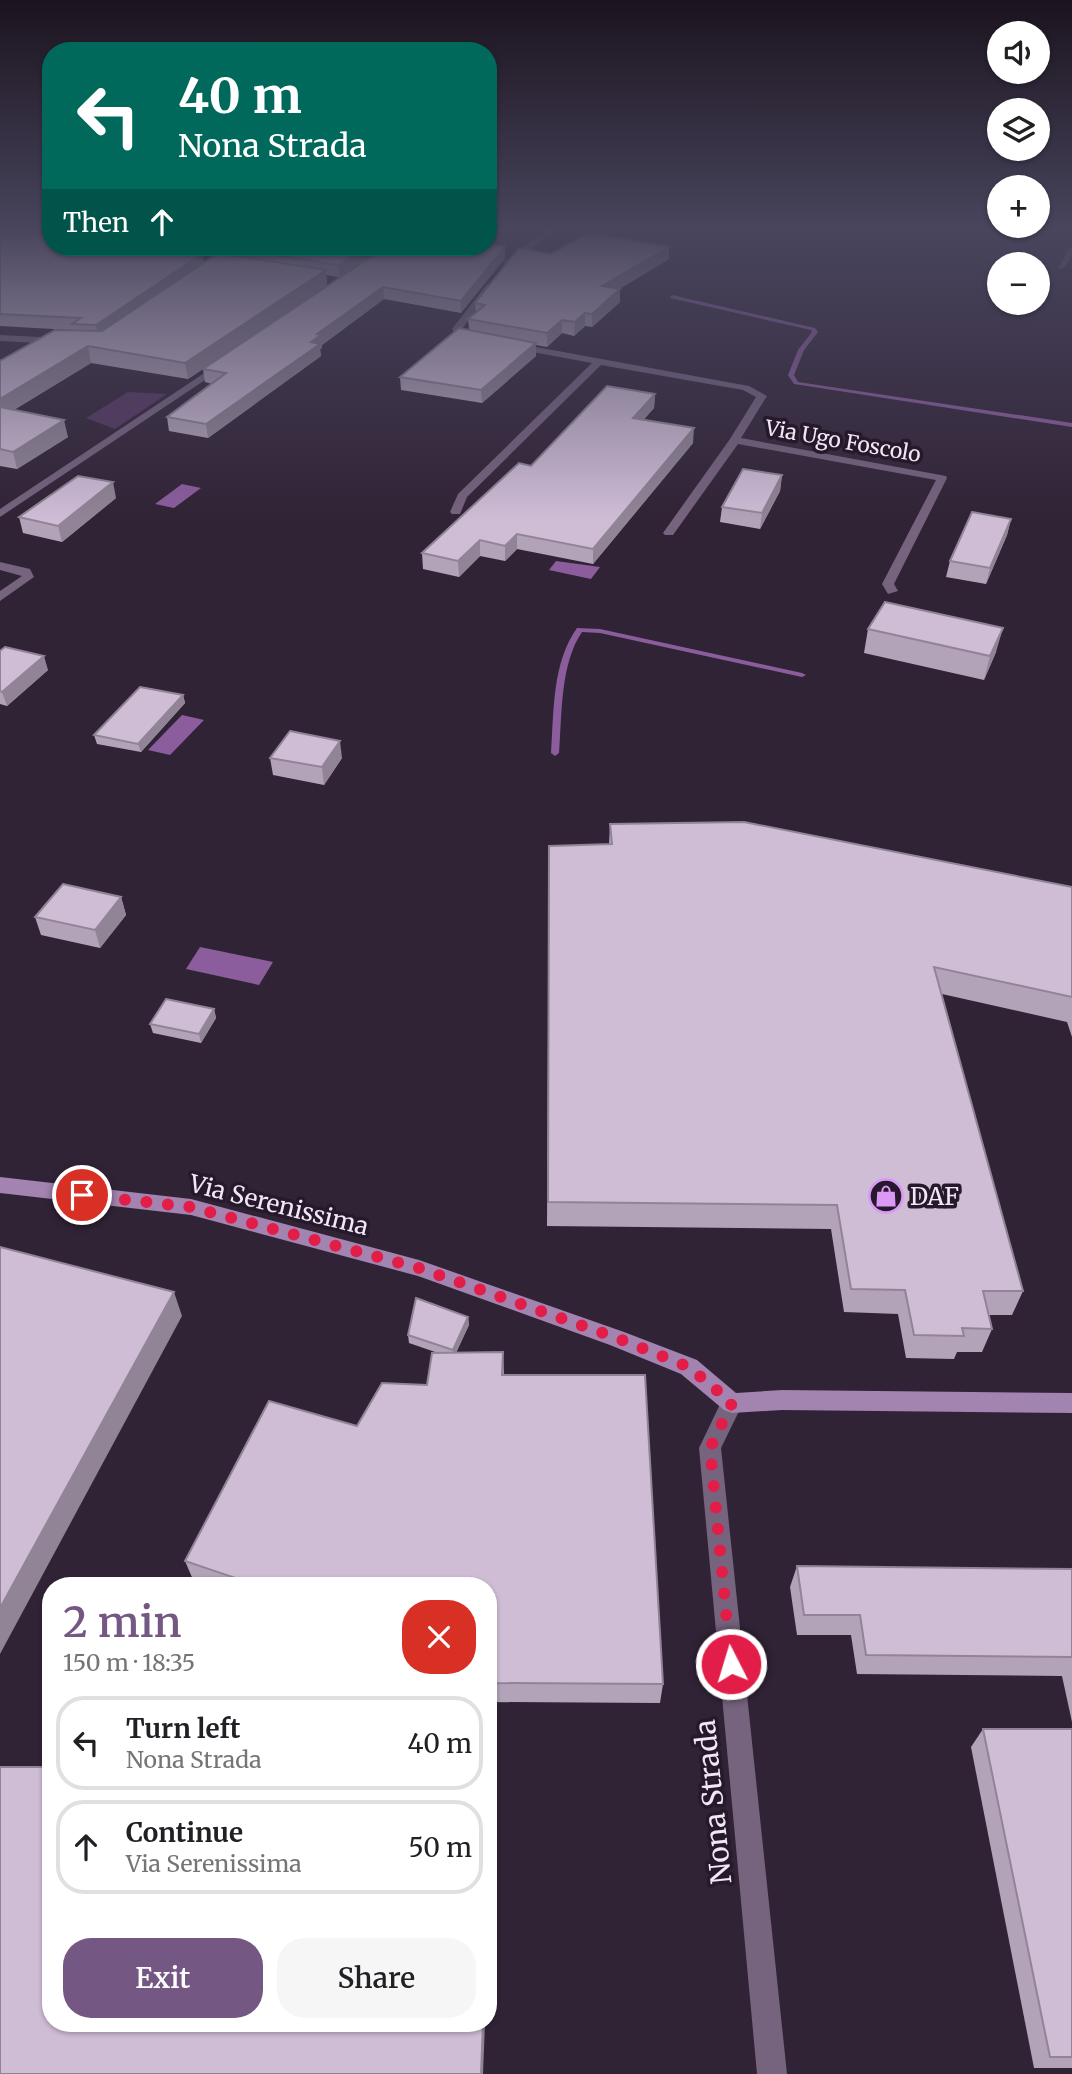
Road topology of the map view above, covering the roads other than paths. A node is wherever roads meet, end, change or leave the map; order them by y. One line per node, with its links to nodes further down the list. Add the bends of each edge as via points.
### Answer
1 (459, 327): 3 (street, via 466,337)
2 (0, 338): 4 (street)
3 (489, 341)
4 (76, 342)
5 (500, 344): 7 (street, Via Ugo Foscolo)
6 (228, 361): 10 (street)
7 (599, 361): 8 (street, Via Ugo Foscolo, via 759,393 761,399); 11 (street, via 462,496)
8 (735, 440): 13 (street, Via Ugo Foscolo); 15 (street, Via Ugo Foscolo, via 942,478 888,584)
9 (0, 498): 10 (street)
10 (18, 502): 12 (street)
11 (456, 512)
12 (0, 514)
13 (669, 533)
14 (0, 566): 16 (street, via 26,572 28,577)
15 (892, 592)
16 (0, 597)
17 (0, 1185): 18 (street, Via Serenissima, via 191,1207 419,1268 689,1367)
18 (732, 1403): 19 (street); 20 (street, Nona Strada, via 710,1448)
19 (1072, 1403)
20 (772, 2074)

